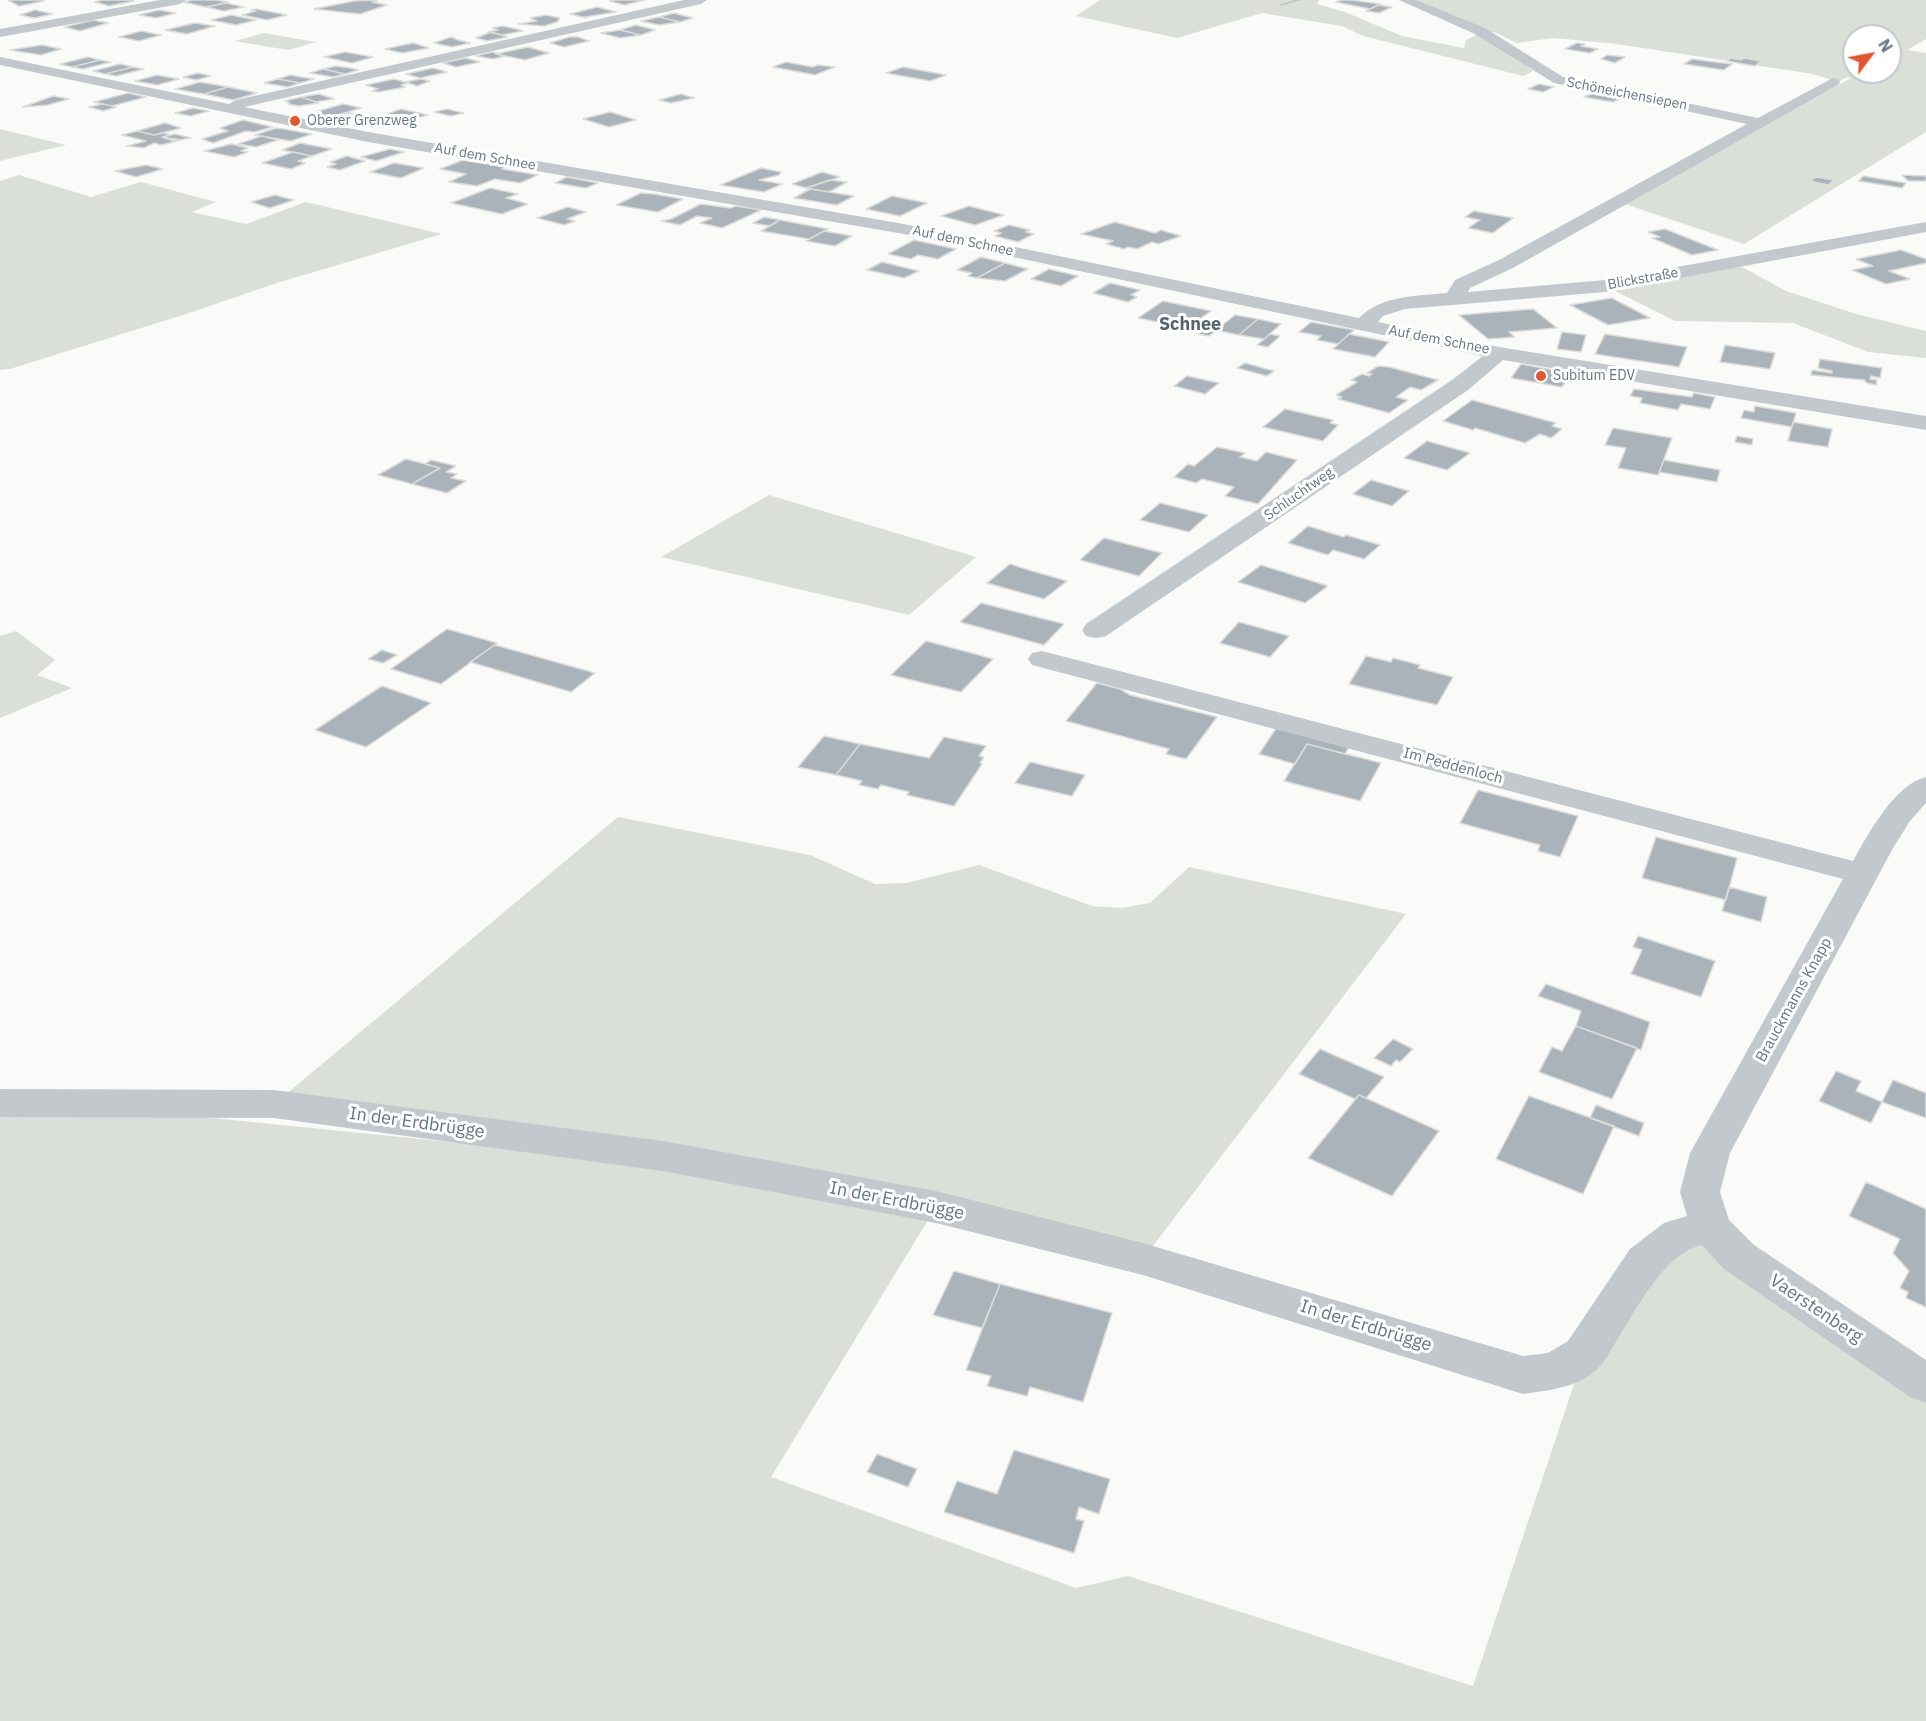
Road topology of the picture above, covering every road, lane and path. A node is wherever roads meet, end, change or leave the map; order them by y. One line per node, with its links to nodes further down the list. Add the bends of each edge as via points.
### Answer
1 (180, 0): 4 (street)
2 (701, 0): 7 (street)
3 (1405, 0): 8 (street, Schöneichensiepen, via 1480,31 1559,80)
4 (0, 33)
5 (0, 61): 7 (street, Auf dem Schnee)
6 (1833, 82): 8 (street)
7 (226, 106): 11 (street, Auf dem Schnee, via 368,137 904,229)
8 (1758, 123): 10 (street, via 1615,205 1462,284)
9 (1926, 227): 10 (street, Blickstraße, via 1605,286)
10 (1455, 297): 11 (street, Blickstraße, via 1390,306 1376,312)
11 (1363, 325): 12 (street, Auf dem Schnee)
12 (1498, 352): 13 (street, Auf dem Schnee); 14 (street, Schluchtweg, via 1460,385)
13 (1926, 423)
14 (1096, 630)
15 (1042, 659): 17 (street, Im Peddenloch)
16 (1926, 786): 17 (street, Brauckmanns Knapp, via 1898,816)
17 (1864, 874): 19 (street, Brauckmanns Knapp, via 1710,1153 1700,1192)
18 (0, 1102): 19 (street, In der Erdbrügge, via 274,1104 663,1156 936,1207 1143,1259 1523,1375 1557,1371 1584,1354 1645,1261 1679,1234)
19 (1711, 1227): 20 (street, Vaerstenberg, via 1739,1257)
20 (1926, 1384)

